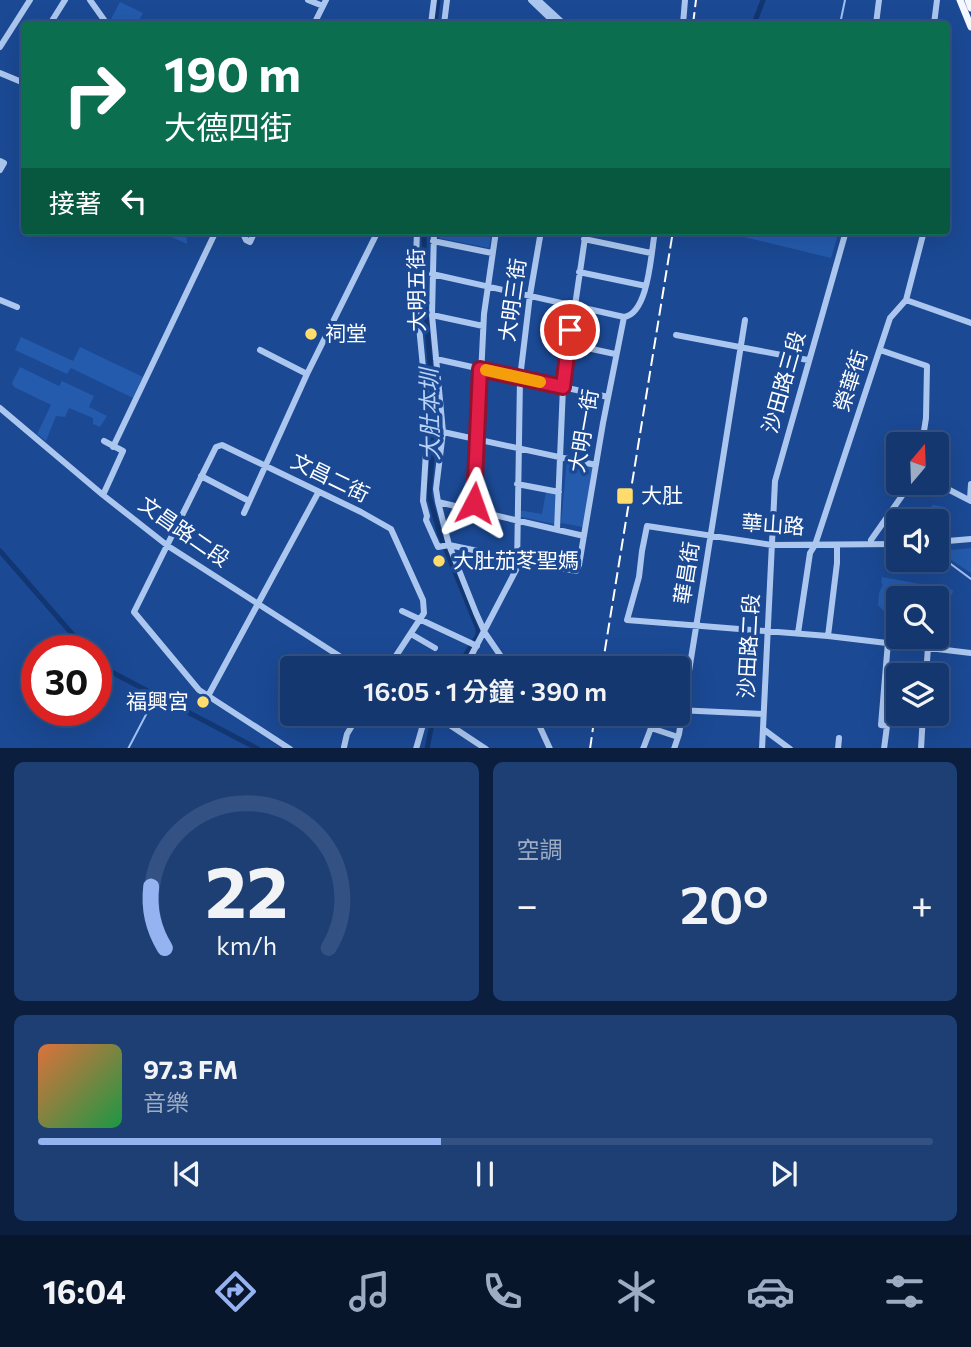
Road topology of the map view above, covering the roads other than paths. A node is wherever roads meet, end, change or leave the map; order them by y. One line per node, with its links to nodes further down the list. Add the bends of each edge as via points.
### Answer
1 (30, 0): 30 (street)
2 (65, 0): 17 (street)
3 (90, 0): 18 (street)
4 (308, 0): 15 (street)
5 (434, 0): 20 (street)
6 (447, 0): 21 (street)
7 (529, 0): 22 (street); 23 (street)
8 (538, 0): 24 (street)
9 (545, 0): 25 (street)
10 (685, 0): 26 (street)
11 (879, 0): 27 (street)
12 (937, 0): 28 (street)
13 (960, 0): 29 (main road)
14 (968, 0): 16 (main road)
15 (325, 3): 19 (street)
16 (971, 8)
17 (52, 21)
18 (105, 21)
19 (316, 21)
20 (431, 21)
21 (444, 21)
22 (547, 21)
23 (553, 21)
24 (561, 21)
25 (567, 21)
26 (683, 21)
27 (876, 21)
28 (934, 21)
29 (971, 27)
30 (0, 47)
31 (0, 73): 32 (street)
32 (21, 82)
33 (0, 161): 34 (street, via 4,163)
34 (0, 170)
35 (214, 235): 81 (street)
36 (244, 235): 37 (street, via 250,242)
37 (253, 235)
38 (376, 235): 72 (street)
39 (417, 235): 108 (street, via 415,285 428,419 424,501 426,520 439,547)
40 (495, 235): 47 (street)
41 (540, 235): 53 (street, 大明三街)
42 (585, 235): 48 (street); 49 (street)
43 (654, 235): 48 (street, 大明一街)
44 (845, 235): 70 (street, 沙田路三段)
45 (923, 235): 55 (street, 榮華街)
46 (433, 236): 47 (street); 50 (street, 大明五街)
47 (492, 253): 51 (street)
48 (651, 253): 52 (street, 大明一街)
49 (579, 272): 52 (street); 56 (street)
50 (432, 274): 51 (street); 58 (street, 大明五街)
51 (487, 286): 53 (street); 62 (street)
52 (646, 286): 59 (street, 大明一街, via 633,313)
53 (530, 295): 56 (street); 73 (street, 大明三街)
54 (0, 300): 57 (street)
55 (906, 300): 61 (street); 66 (street, 榮華街, via 890,318)
56 (574, 305): 59 (street); 64 (street)
57 (17, 307)
58 (432, 315): 62 (street); 69 (street, 大明五街)
59 (624, 317): 68 (street, 大明一街)
60 (745, 320): 65 (street, 華昌街)
61 (971, 323)
62 (483, 327): 71 (street)
63 (676, 335): 65 (street)
64 (569, 344): 68 (street); 74 (street)
65 (740, 346): 70 (street); 102 (street, 華昌街)
66 (880, 349): 78 (street, via 927,366); 110 (street, 榮華街)
67 (260, 351): 72 (street)
68 (615, 354): 75 (street, 大明一街)
69 (436, 359): 71 (street); 77 (street, 大明五街)
70 (808, 360): 109 (street, 沙田路三段, via 775,481)
71 (480, 369): 73 (street); 79 (street)
72 (307, 374): 85 (street)
73 (520, 378): 74 (street); 82 (street, 大明三街)
74 (563, 387): 75 (street); 83 (street)
75 (608, 397): 84 (street, 大明一街)
76 (0, 408): 92 (street, 文昌路二段)
77 (443, 432): 79 (street); 96 (street, 大明五街, via 436,489)
78 (923, 432)
79 (478, 439): 82 (street); 97 (street)
80 (104, 440): 81 (street)
81 (113, 447): 92 (street, via 123,452)
82 (518, 449): 83 (street); 87 (street, 大明三街)
83 (561, 457): 84 (street); 90 (street)
84 (596, 465): 101 (street, 大明一街)
85 (265, 466): 86 (street, 文昌二街, via 219,444); 91 (street, 文昌二街); 94 (street)
86 (201, 477): 94 (street); 107 (street, 文昌二街)
87 (517, 484): 90 (street); 99 (street, 大明三街)
88 (971, 484): 95 (street)
89 (949, 489): 95 (street)
90 (559, 492): 100 (street)
91 (318, 493): 113 (street); 115 (street, 文昌二街, via 391,529 423,600)
92 (103, 495): 107 (street, 文昌路二段)
93 (903, 495): 104 (street)
94 (249, 500): 98 (street)
95 (970, 500)
96 (439, 502): 97 (street); 108 (street, 大明五街)
97 (471, 510): 99 (street)
98 (244, 513)
99 (516, 520): 100 (street); 112 (street, 大明三街)
100 (557, 530): 101 (street)
101 (584, 536): 112 (street, 大明一街, via 576,571)
102 (711, 537): 109 (street, 華山路); 116 (street, 華昌街); 116 (street, 華山路, via 647,526 627,620)
103 (971, 539): 105 (street)
104 (871, 540)
105 (949, 541)
106 (886, 544): 111 (street, 華山路)
107 (168, 545): 113 (street, 文昌路二段); 133 (street, 文昌二街, via 134,612 190,682)
108 (449, 545): 112 (street); 118 (street, 大明五街)
109 (772, 545): 110 (street, 華山路); 117 (street, 沙田路二段)
110 (815, 545): 111 (street, 華山路); 119 (street, 榮華街)
111 (837, 545): 121 (street)
112 (517, 559): 118 (street, 大明三街, via 517,568)
113 (259, 604): 128 (street, 文昌路二段); 133 (street)
114 (402, 611): 115 (street)
115 (421, 621): 120 (street); 123 (street)
116 (696, 627): 117 (street); 132 (street, 華昌街)
117 (766, 632): 119 (street); 135 (street, 沙田路二段)
118 (485, 633): 123 (street, 大明三街); 131 (street, 大明五街)
119 (797, 633): 121 (street)
120 (411, 634): 124 (street); 129 (street)
121 (828, 636): 122 (street)
122 (886, 642)
123 (477, 646): 130 (street, 大明三街)
124 (435, 648)
125 (887, 649): 157 (street, via 881,725 887,726)
126 (942, 649): 127 (street)
127 (971, 653)
128 (339, 656)
129 (397, 656)
130 (471, 656)
131 (501, 656)
132 (690, 658)
133 (208, 696): 147 (street)
134 (690, 710): 135 (street)
135 (763, 714): 142 (street, 沙田路二段)
136 (352, 726): 146 (street)
137 (422, 726): 148 (street)
138 (451, 726): 145 (street)
139 (540, 726): 151 (street)
140 (679, 726): 143 (street, 華昌街)
141 (922, 726): 158 (street)
142 (763, 729): 154 (street, 沙田路二段); 155 (street)
143 (678, 737): 152 (street, via 652,727); 153 (street, 華昌街)
144 (839, 738): 156 (street)
145 (472, 740): 149 (street); 150 (street)
146 (344, 747)
147 (290, 748)
148 (416, 748)
149 (469, 748)
150 (486, 748)
151 (550, 748)
152 (643, 748)
153 (674, 748)
154 (762, 748)
155 (790, 748)
156 (838, 748)
157 (884, 748)
158 (921, 748)

